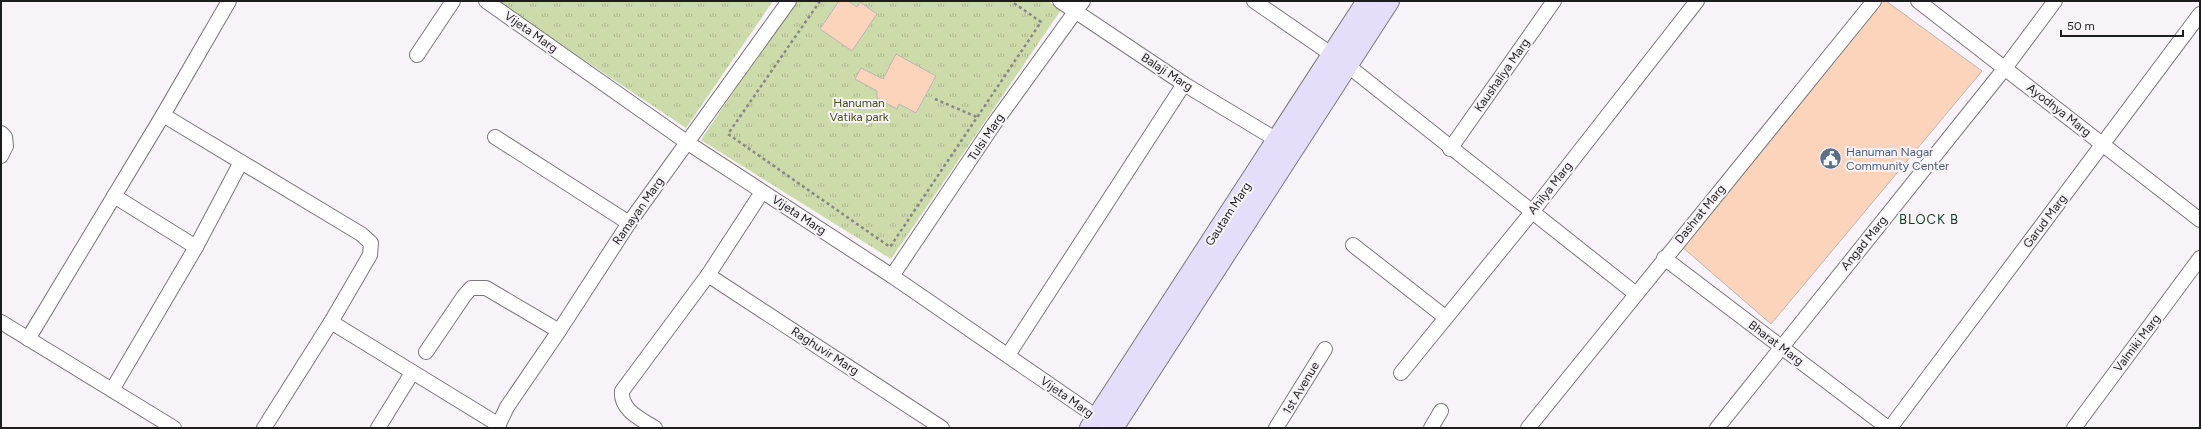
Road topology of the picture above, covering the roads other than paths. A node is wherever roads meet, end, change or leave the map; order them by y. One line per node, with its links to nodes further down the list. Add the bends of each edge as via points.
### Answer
1 (229, 1): 20 (street)
2 (453, 1): 16 (street)
3 (486, 1): 24 (street, Vijeta Marg)
4 (789, 1): 24 (street, Ramayan Marg)
5 (1060, 1): 14 (street, Balaji Marg)
6 (1254, 1): 17 (street)
7 (1367, 1): 17 (street, Gautam Marg)
8 (1389, 1): 17 (street, Gautam Marg)
9 (1554, 1): 26 (street, Kaushaliya Marg)
10 (1696, 1): 31 (street, Ahilya Marg)
11 (1874, 1): 36 (street, Dashrat Marg)
12 (1918, 1): 18 (street, Ayodhya Marg)
13 (2055, 1): 18 (street, Angad Marg)
14 (1079, 6): 19 (street, Balaji Marg); 39 (street, Tulsi Marg, via 994,124)
15 (2200, 14): 25 (street, Garud Marg)
16 (417, 54)
17 (1339, 60): 23 (street, Gautam Marg); 26 (street); 54 (street, Gautam Marg)
18 (2005, 68): 25 (street, Ayodhya Marg); 46 (street, Angad Marg)
19 (1184, 84): 23 (street, Balaji Marg); 49 (street)
20 (163, 115): 28 (street); 30 (street)
21 (1, 133): 27 (street, via 6,137 6,146)
22 (495, 136): 33 (street)
23 (1277, 140): 54 (street, Gautam Marg)
24 (688, 143): 29 (street, Vijeta Marg); 33 (street, Ramayan Marg)
25 (2104, 144): 32 (street, Ayodhya Marg); 65 (street, Garud Marg)
26 (1450, 149): 31 (street)
27 (1, 156)
28 (241, 162): 35 (street); 43 (street, via 361,234 371,243 370,255)
29 (762, 192): 38 (street); 39 (street, Vijeta Marg)
30 (114, 196): 35 (street); 45 (street)
31 (1532, 212): 40 (street); 41 (street, Ahilya Marg)
32 (2200, 220)
33 (629, 223): 44 (street, Ramayan Marg)
34 (1353, 245): 41 (street)
35 (196, 247): 52 (street)
36 (1664, 258): 40 (street, Dashrat Marg); 46 (street, Bharat Marg)
37 (2200, 258): 66 (street, Valmiki Marg)
38 (708, 275): 56 (street, via 622,392 621,400 626,408); 60 (street, Raghuvir Marg)
39 (892, 276): 49 (street, Vijeta Marg)
40 (1636, 294): 63 (street, Dashrat Marg)
41 (1445, 317): 51 (street, Ahilya Marg)
42 (1, 322): 45 (street)
43 (331, 322): 50 (street); 58 (street)
44 (559, 331): 48 (street, via 486,288 471,288); 55 (street, Ramayan Marg, via 507,407)
45 (28, 339): 52 (street)
46 (1780, 347): 64 (street, Angad Marg); 65 (street, Bharat Marg)
47 (1325, 349): 61 (street, 1st Avenue)
48 (426, 352)
49 (1008, 355): 54 (street, Vijeta Marg)
50 (412, 373): 55 (street); 59 (street)
51 (1401, 373)
52 (112, 390): 57 (street)
53 (1441, 411): 62 (street)
54 (1103, 425)
55 (498, 426)
56 (649, 426)
57 (174, 428)
58 (264, 428)
59 (378, 428)
60 (942, 428)
61 (1276, 428)
62 (1431, 428)
63 (1528, 428)
64 (1717, 428)
65 (1889, 428)
66 (2074, 428)

